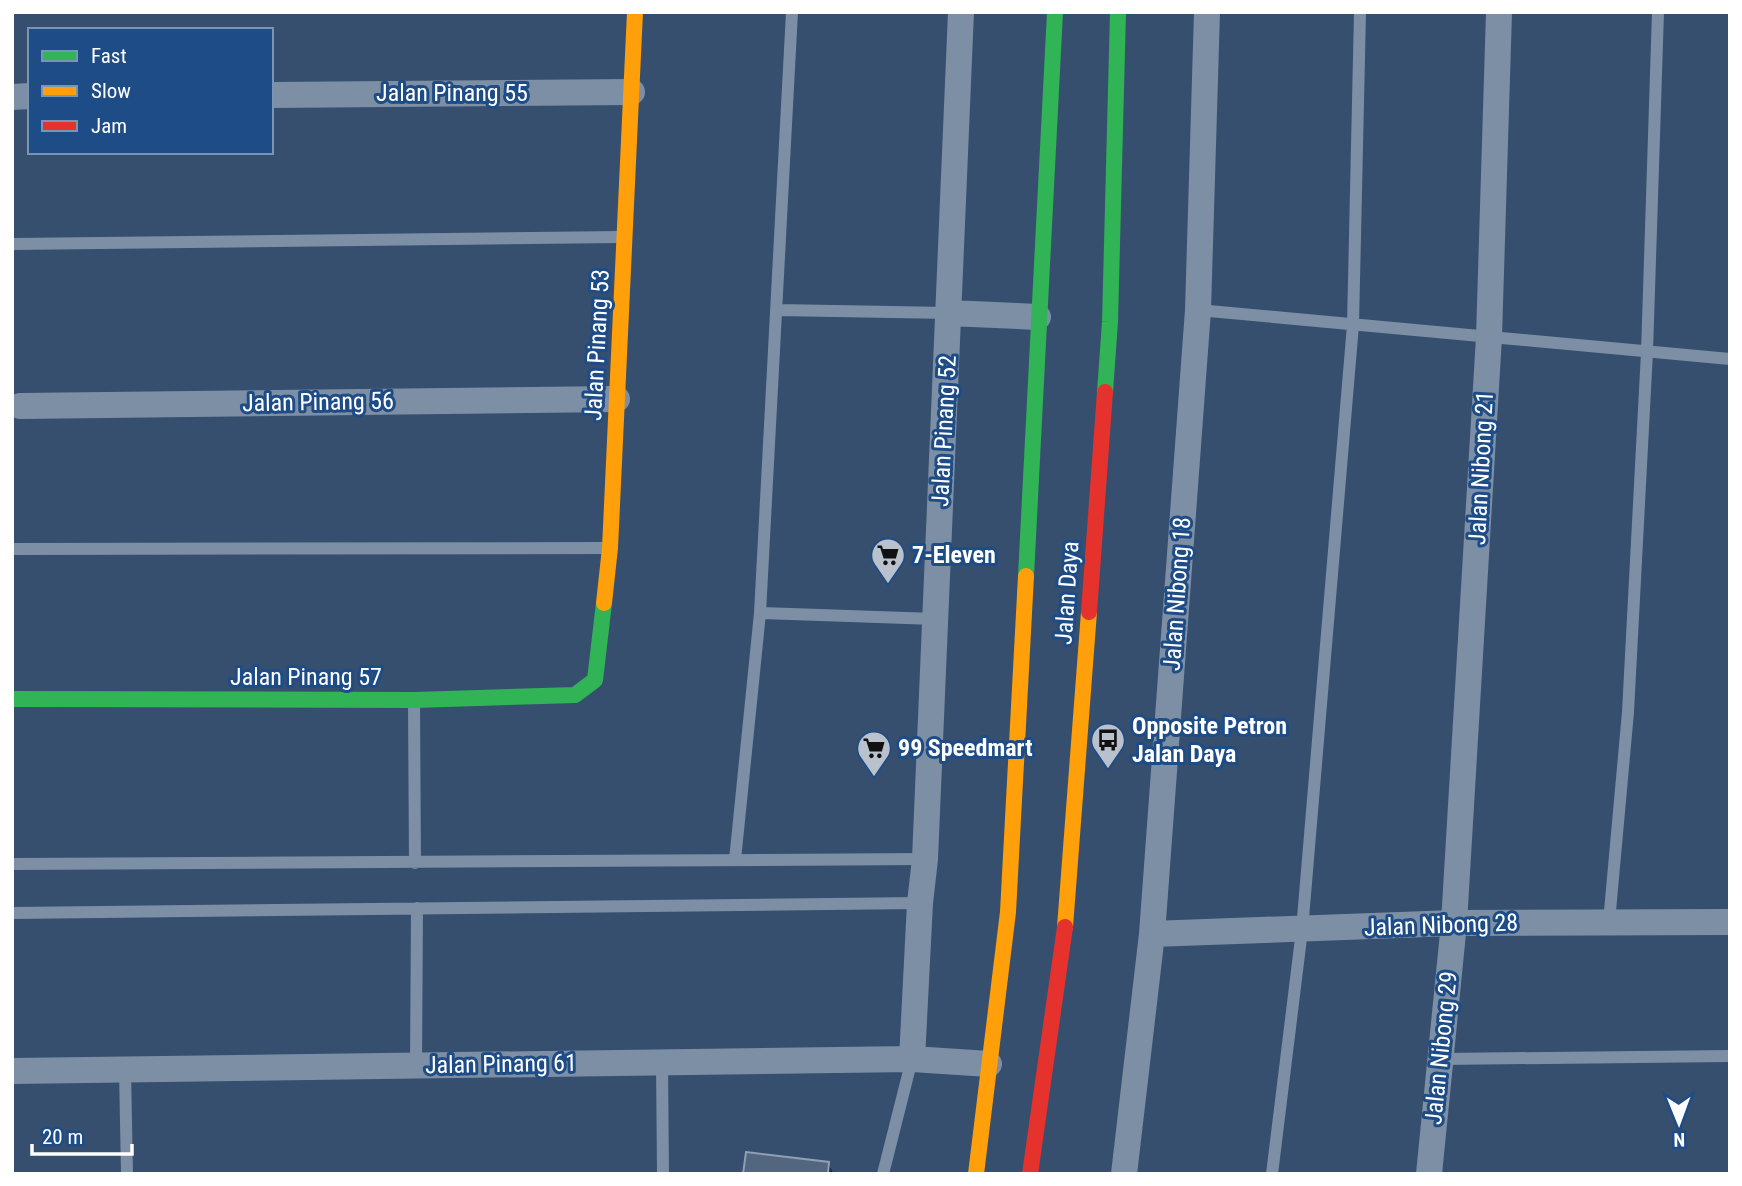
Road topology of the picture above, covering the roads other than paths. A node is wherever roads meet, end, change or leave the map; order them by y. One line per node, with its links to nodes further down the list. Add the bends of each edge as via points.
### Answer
1 (635, 12): 10 (main road, Jalan Pinang 53)
2 (792, 12): 14 (lane)
3 (961, 12): 16 (street, Jalan Pinang 52)
4 (1055, 12): 17 (main road, Jalan Daya)
5 (1118, 12): 55 (main road, Jalan Daya, via 1110,322 1067,904)
6 (1207, 12): 15 (street, Jalan Nibong 18)
7 (1360, 12): 18 (lane)
8 (1499, 12): 19 (street, Jalan Nibong 21)
9 (1658, 12): 20 (lane)
10 (632, 92): 11 (street, Jalan Pinang 55); 12 (main road, Jalan Pinang 53)
11 (273, 95)
12 (625, 237): 13 (lane); 22 (main road, Jalan Pinang 53)
13 (12, 244)
14 (777, 310): 16 (lane); 26 (lane)
15 (1198, 310): 18 (lane); 42 (street, Jalan Nibong 18)
16 (949, 313): 17 (street); 27 (street, Jalan Pinang 52)
17 (1038, 317): 47 (main road, Jalan Daya, via 1008,912)
18 (1353, 325): 19 (lane); 41 (lane)
19 (1489, 337): 20 (lane); 40 (street, Jalan Nibong 21)
20 (1647, 352): 21 (lane); 38 (lane, via 1628,712)
21 (1730, 359)
22 (617, 399): 23 (street, Jalan Pinang 56); 25 (main road, Jalan Pinang 53)
23 (20, 406)
24 (12, 548): 25 (lane)
25 (610, 548): 28 (main road, Jalan Pinang 53)
26 (760, 612): 27 (lane); 32 (lane)
27 (935, 620): 31 (street, Jalan Pinang 52)
28 (595, 680): 30 (main road, Jalan Pinang 57, via 575,695)
29 (12, 699): 30 (main road, Jalan Pinang 57)
30 (414, 700): 33 (lane)
31 (925, 859): 32 (lane); 35 (street, Jalan Pinang 52)
32 (735, 860): 33 (lane)
33 (415, 863): 34 (lane)
34 (12, 864)
35 (920, 903): 36 (lane); 44 (street, Jalan Pinang 52)
36 (417, 908): 37 (lane); 48 (lane)
37 (12, 914)
38 (1609, 922): 39 (street, Jalan Nibong 28); 40 (street, Jalan Nibong 28)
39 (1730, 922)
40 (1454, 923): 41 (street, Jalan Nibong 28); 45 (street, Jalan Nibong 29)
41 (1302, 930): 42 (street, Jalan Nibong 28); 57 (lane)
42 (1152, 934): 56 (street, Jalan Nibong 18)
43 (1730, 1056): 45 (lane)
44 (912, 1059): 46 (street, Jalan Pinang 61); 47 (street, Jalan Pinang 61); 53 (lane)
45 (1440, 1059): 58 (street, Jalan Nibong 29)
46 (662, 1062): 48 (street, Jalan Pinang 61); 52 (lane)
47 (989, 1064): 54 (main road, Jalan Daya)
48 (416, 1066): 49 (street, Jalan Pinang 61)
49 (125, 1070): 50 (street, Jalan Pinang 61); 51 (lane)
50 (12, 1071)
51 (127, 1174)
52 (663, 1174)
53 (883, 1174)
54 (976, 1174)
55 (1030, 1174)
56 (1124, 1174)
57 (1272, 1174)
58 (1429, 1174)

